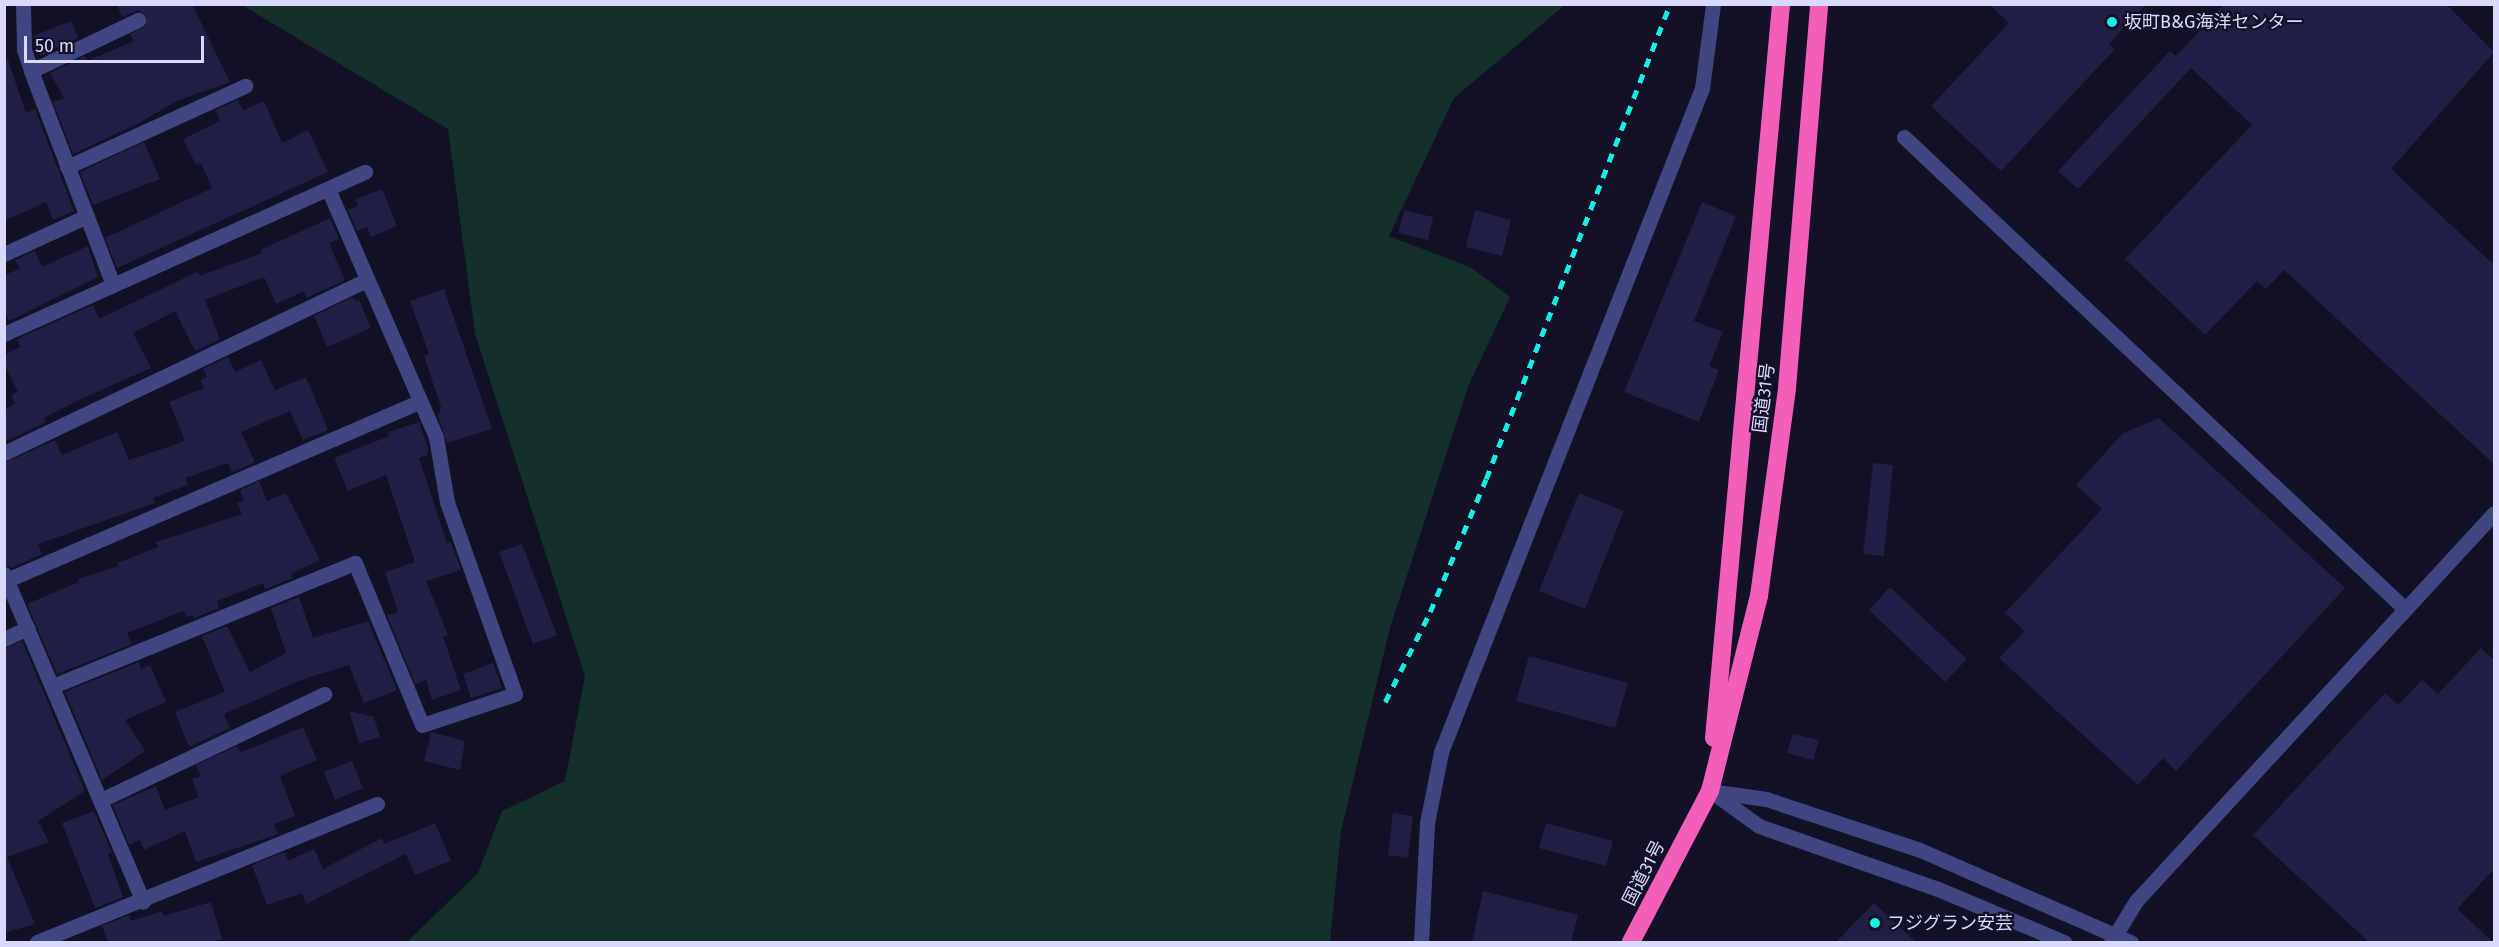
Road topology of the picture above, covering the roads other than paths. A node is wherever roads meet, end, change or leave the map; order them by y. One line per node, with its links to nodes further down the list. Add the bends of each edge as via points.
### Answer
1 (23, 4): 6 (street, via 24,49)
2 (1713, 4): 32 (street, via 1702,88 1441,752 1427,824)
3 (1781, 4): 26 (highway, 国道31号)
4 (1819, 4): 26 (highway, 国道31号, via 1787,388 1761,584)
5 (138, 20): 6 (street)
6 (31, 71): 9 (street)
7 (245, 86): 9 (street)
8 (1904, 137): 21 (street)
9 (66, 167): 12 (street)
10 (365, 172): 11 (street)
11 (328, 189): 14 (street); 15 (street)
12 (87, 216): 13 (street); 15 (street)
13 (4, 254)
14 (365, 281): 17 (street); 18 (street)
15 (113, 285): 16 (street)
16 (4, 334)
17 (420, 400): 20 (street); 24 (street, via 436,437 447,502 515,694 422,725 355,563)
18 (4, 453)
19 (2494, 513): 21 (street)
20 (6, 577): 22 (street)
21 (2405, 609): 30 (street, via 2136,901)
22 (28, 628): 23 (street); 24 (street)
23 (4, 639)
24 (53, 686): 27 (street)
25 (324, 694): 27 (street)
26 (1710, 791): 30 (street, via 1766,799 1920,850); 33 (highway, 国道31号); 34 (street, via 1759,826 1938,889)
27 (103, 799): 29 (street)
28 (376, 804): 29 (street)
29 (143, 902): 31 (street)
30 (2113, 938): 35 (street)
31 (37, 942)
32 (1421, 942)
33 (1631, 942)
34 (2064, 942)
35 (2131, 942)

